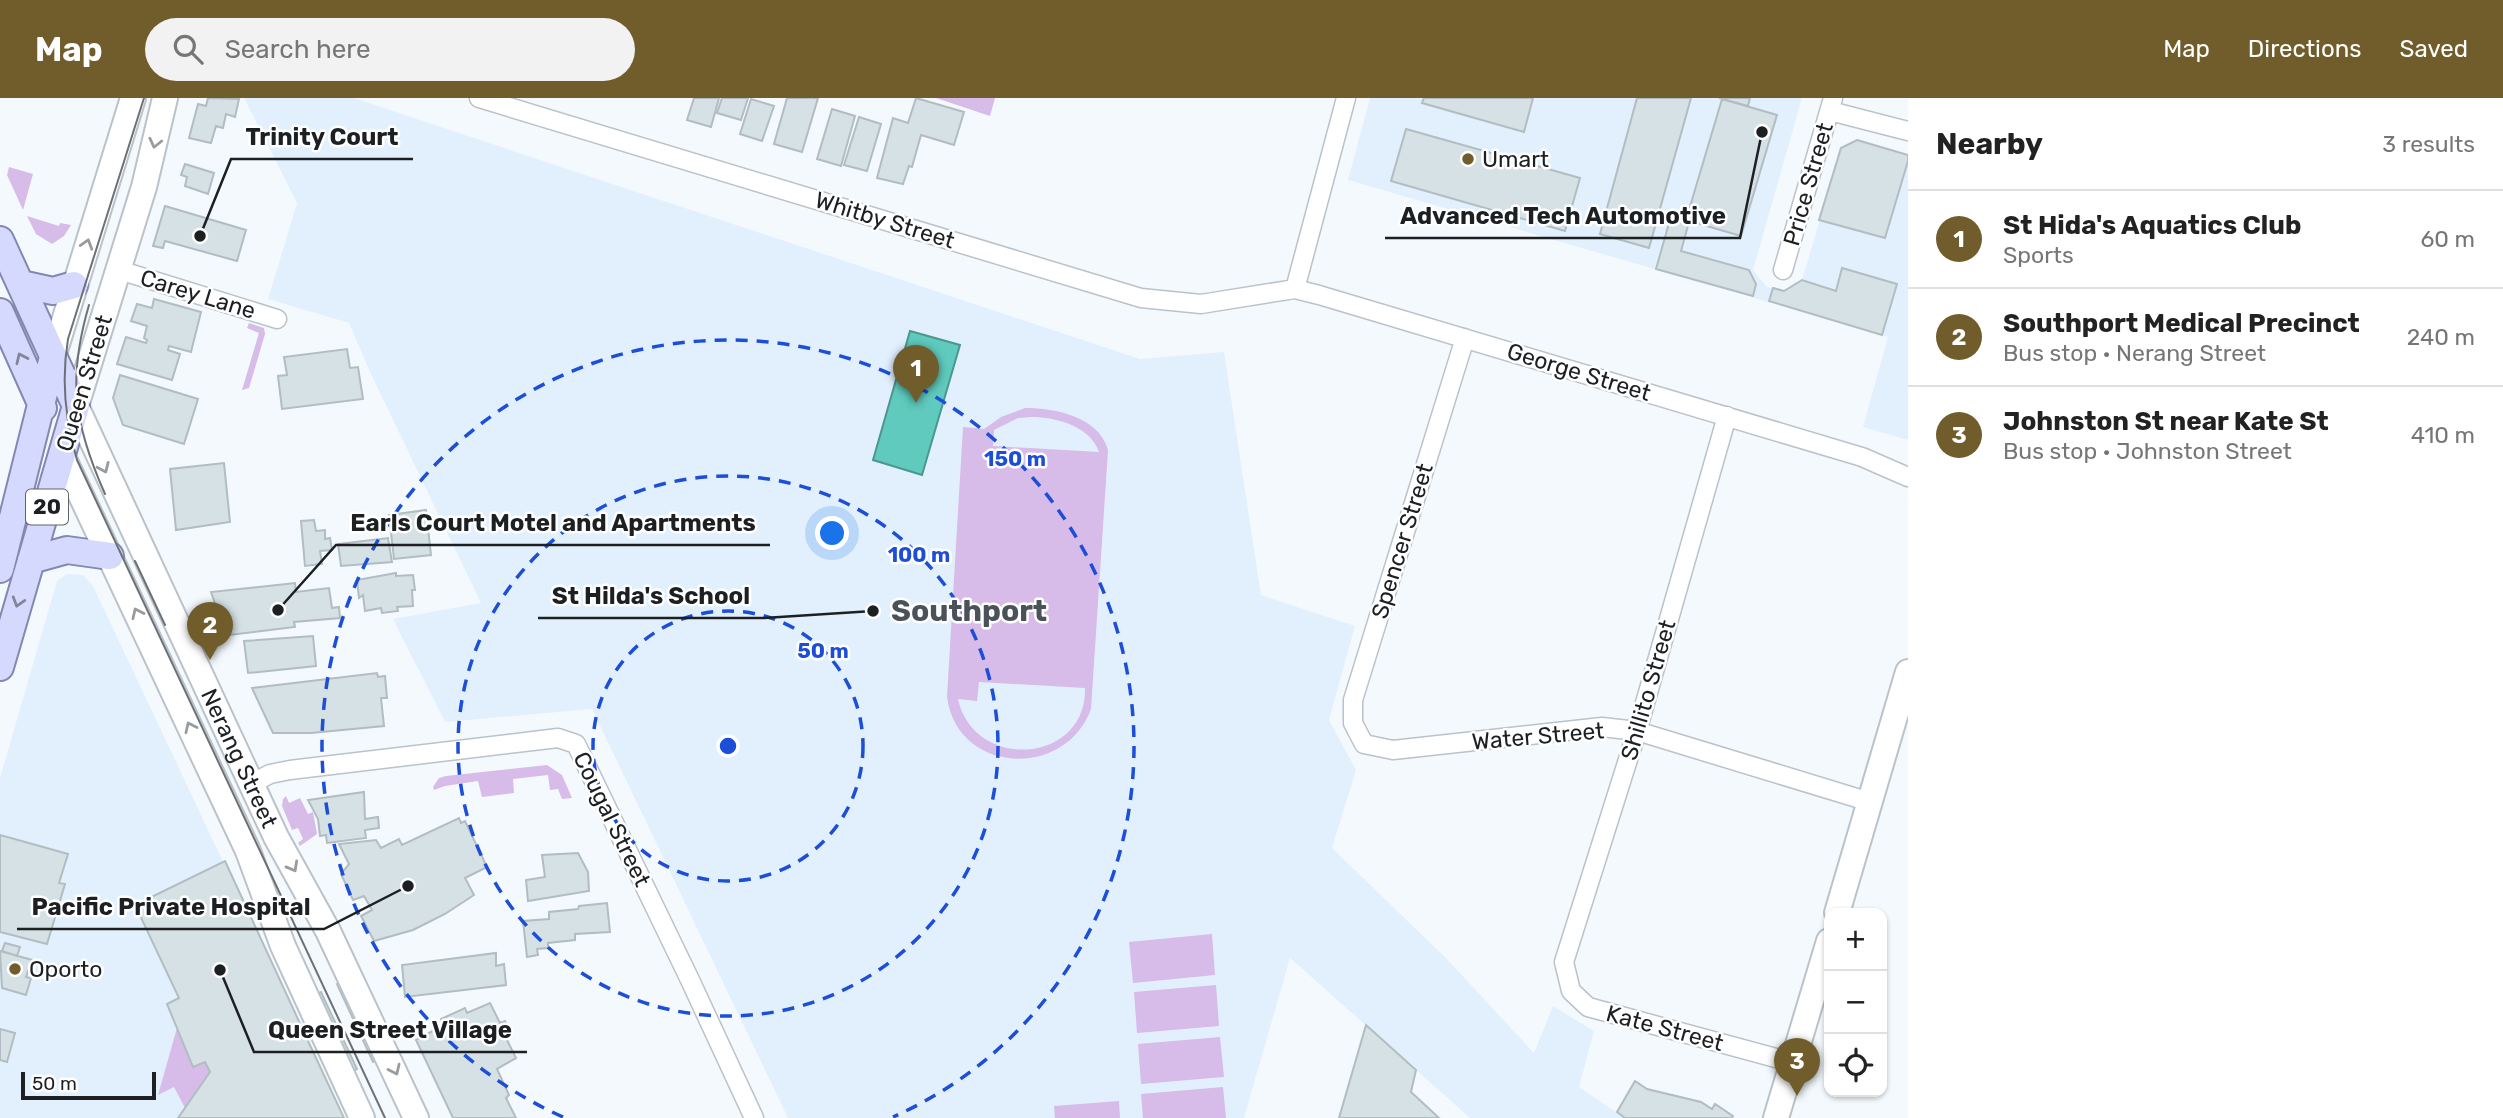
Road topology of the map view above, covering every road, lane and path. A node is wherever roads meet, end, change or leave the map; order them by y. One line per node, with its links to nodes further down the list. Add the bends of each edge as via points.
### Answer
1 (132, 98): 11 (main road, Queen Street, one-way to 1)
2 (166, 98): 8 (main road, Queen Street, one-way to 8)
3 (479, 98): 12 (street, Whitby Street, via 1141,298 1201,304)
4 (1346, 98): 12 (street)
5 (1832, 104): 6 (street); 9 (street, Price Street)
6 (1908, 131)
7 (0, 240): 10 (main road, Nerang Street)
8 (119, 270): 14 (street, Carey Lane); 18 (main road, Queen Street)
9 (1783, 270)
10 (21, 284): 11 (main road, via 53,291); 16 (main road, Nerang Street)
11 (74, 285): 16 (main road, Queen Street)
12 (1295, 289): 15 (street, George Street)
13 (0, 312): 17 (main road, Nerang Street, one-way to 13)
14 (277, 319)
15 (1465, 338): 19 (street, George Street); 30 (street, Spencer Street, via 1353,700 1353,723)
16 (53, 357): 17 (main road, Queen Street / 20); 18 (main road, Nerang Street)
17 (41, 403): 20 (main road, Nerang Street); 26 (main road, Queen Street / 20)
18 (76, 406): 20 (main road, Queen Street / 20); 31 (main road, Nerang Street, one-way to 31)
19 (1727, 416): 21 (street, George Street); 29 (street, Shillito Street)
20 (62, 455): 24 (main road, Nerang Street); 25 (main road, Queen Street / 20)
21 (1862, 457): 22 (street, George Street); 23 (street, George Street)
22 (1908, 463)
23 (1908, 477)
24 (110, 556): 25 (main road, via 67,550); 37 (main road, Nerang Street, one-way to 24, via 283,946 243,840)
25 (31, 559): 27 (main road, Queen Street / 20, one-way to 27)
26 (0, 569)
27 (0, 667)
28 (1908, 672): 32 (main road)
29 (1637, 731): 30 (street, Water Street, via 1602,727 1393,750); 32 (street, Water Street); 35 (street, Shillito Street)
30 (1364, 744)
31 (251, 784): 38 (main road, Nerang Street, one-way to 38, via 338,951); 39 (street, Cougal Street, via 278,771 558,738 576,744)
32 (1870, 802): 33 (main road)
33 (1838, 908)
34 (1824, 958): 36 (main road)
35 (1563, 962): 36 (street, Kate Street, via 1572,991 1588,1007)
36 (1794, 1063): 40 (main road)
37 (362, 1118)
38 (416, 1118)
39 (754, 1118)
40 (1776, 1118)

